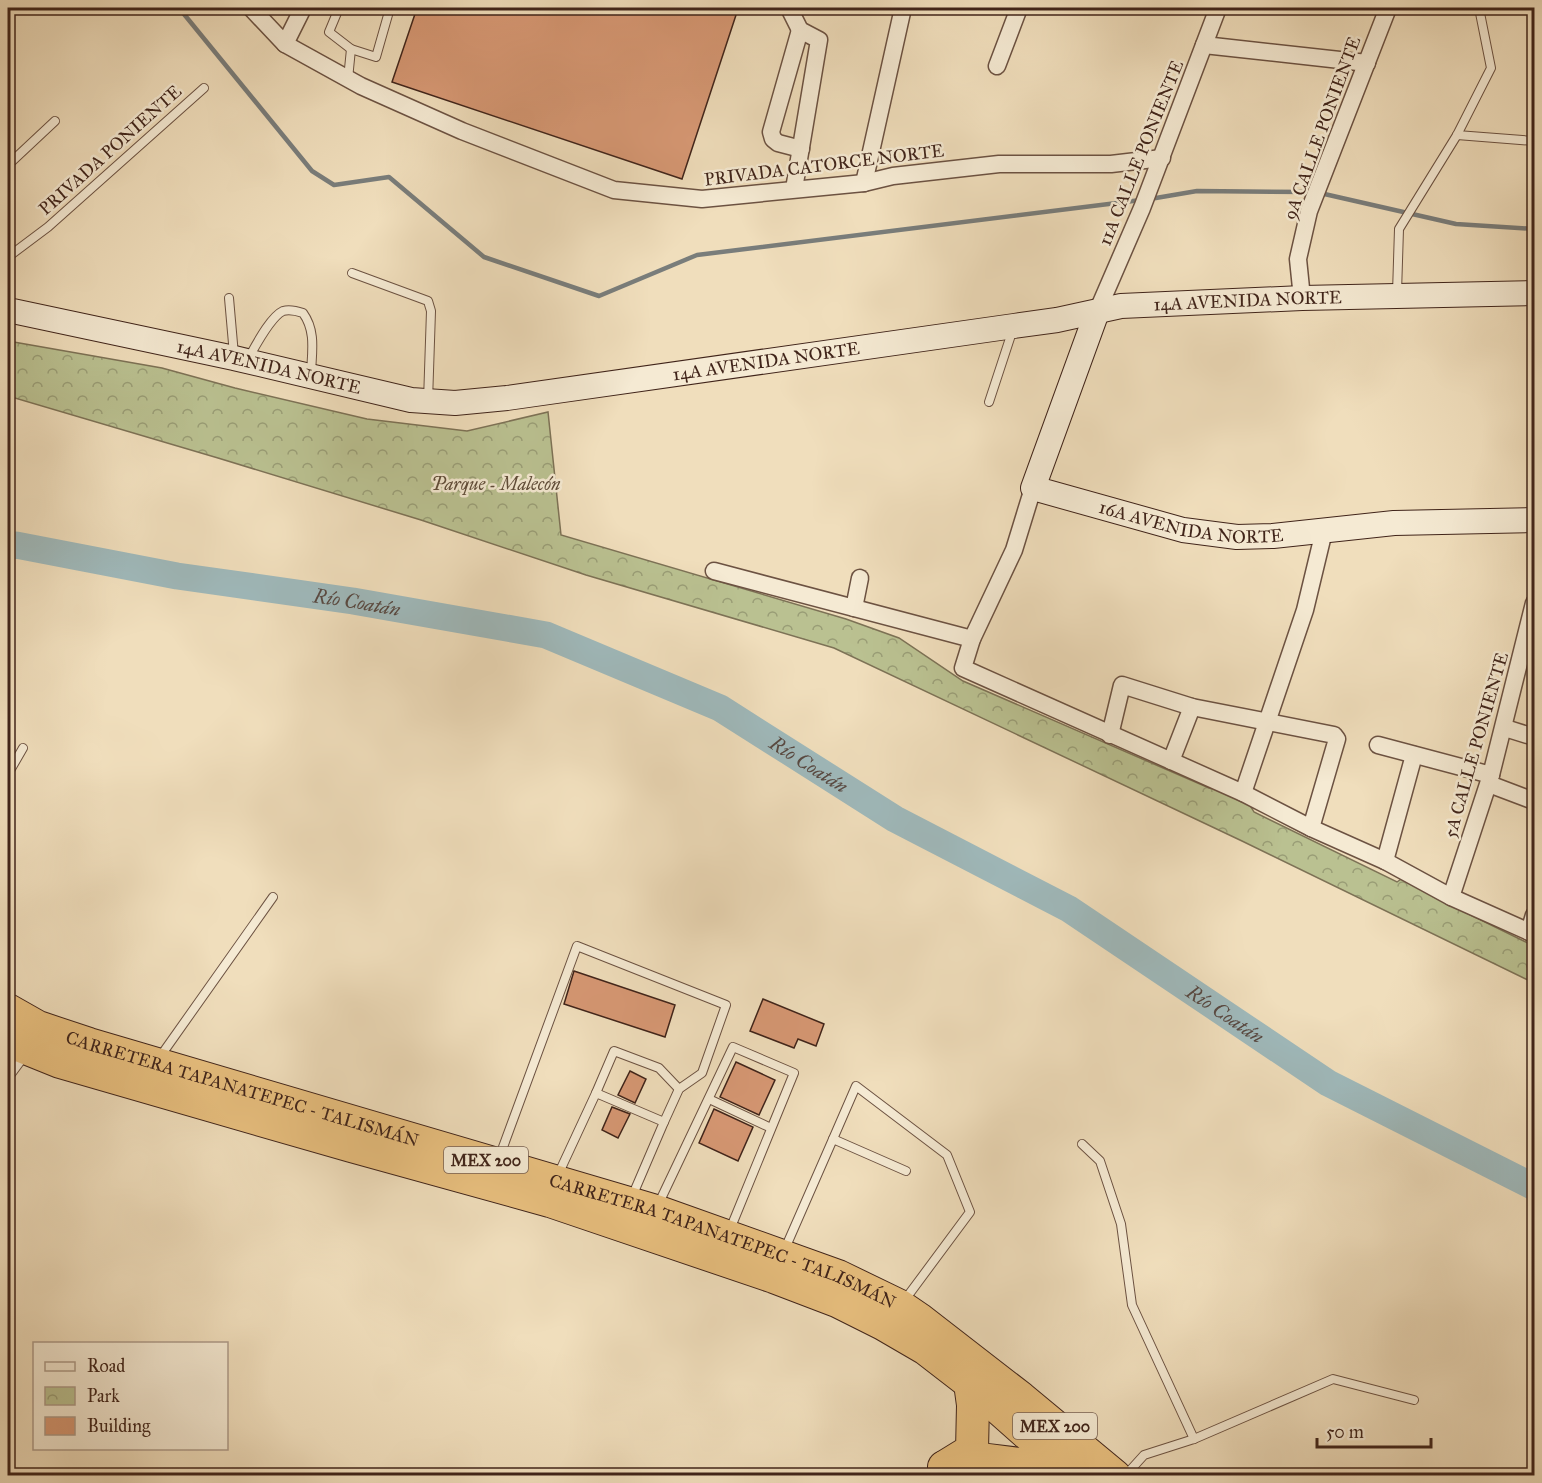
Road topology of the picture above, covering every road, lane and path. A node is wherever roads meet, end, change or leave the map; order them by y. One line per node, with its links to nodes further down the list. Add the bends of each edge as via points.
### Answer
1 (251, 8): 12 (street, PRIVADA CATORCE NORTE)
2 (303, 8): 12 (street)
3 (339, 8): 14 (lane, via 328,32)
4 (390, 8): 14 (lane, via 376,57)
5 (789, 8): 11 (street)
6 (903, 8): 25 (street)
7 (1018, 8): 16 (street)
8 (1218, 8): 13 (street, 11A CALLE PONIENTE)
9 (1388, 8): 15 (street, 9A CALLE PONIENTE)
10 (1479, 8): 20 (lane, via 1491,68)
11 (800, 30): 22 (street, via 819,40); 22 (street, via 771,132 778,143)
12 (285, 44): 17 (street, PRIVADA CATORCE NORTE)
13 (1204, 45): 15 (street); 23 (street, 11A CALLE PONIENTE)
14 (351, 50): 17 (lane)
15 (1367, 63): 32 (street, 9A CALLE PONIENTE, via 1309,211 1298,259)
16 (997, 66)
17 (348, 79): 26 (street, PRIVADA CATORCE NORTE, via 462,131 614,190 702,199)
18 (204, 88): 27 (lane, PRIVADA PONIENTE, via 48,227)
19 (55, 121): 24 (lane)
20 (1457, 135): 21 (lane); 30 (lane, via 1399,229)
21 (1534, 141)
22 (801, 149): 26 (street)
23 (1161, 158): 25 (street, PRIVADA CATORCE NORTE, via 1112,164 999,164); 34 (street, 11A CALLE PONIENTE)
24 (8, 165)
25 (864, 183): 26 (street, PRIVADA CATORCE NORTE)
26 (794, 189)
27 (8, 254)
28 (352, 273): 40 (lane, via 428,301)
29 (1534, 293): 30 (main road, 14A AVENIDA NORTE)
30 (1397, 297): 32 (main road, 14A AVENIDA NORTE)
31 (230, 298): 38 (lane)
32 (1302, 298): 34 (main road, 14A AVENIDA NORTE, via 1121,306)
33 (8, 309): 38 (main road, 14A AVENIDA NORTE)
34 (1097, 312): 35 (main road, 14A AVENIDA NORTE); 37 (main road)
35 (1057, 320): 36 (main road, 14A AVENIDA NORTE); 37 (main road)
36 (1014, 326): 40 (main road, 14A AVENIDA NORTE, via 507,398 455,404); 41 (lane)
37 (1080, 356): 42 (main road)
38 (240, 360): 39 (main road, 14A AVENIDA NORTE); 39 (lane, via 274,318 291,310 303,313 310,322)
39 (311, 376): 40 (main road, 14A AVENIDA NORTE)
40 (428, 401)
41 (989, 402)
42 (1033, 488): 44 (main road, 16A AVENIDA NORTE, via 1201,533 1238,537); 49 (street, via 1014,550)
43 (1534, 520): 44 (main road, 16A AVENIDA NORTE, via 1394,523)
44 (1324, 531): 51 (street, via 1305,610)
45 (714, 572): 47 (street)
46 (860, 578): 47 (street)
47 (854, 608): 49 (street)
48 (1534, 608): 52 (street, 5A CALLE PONIENTE)
49 (972, 639): 53 (street, via 963,668)
50 (1191, 707): 51 (street); 53 (street, via 1122,685); 58 (street)
51 (1267, 723): 61 (street); 63 (street, via 1334,735 1337,739)
52 (1505, 728): 54 (street); 60 (street, 5A CALLE PONIENTE)
53 (1110, 735): 58 (street)
54 (1534, 737)
55 (1378, 746): 57 (street)
56 (23, 748): 59 (lane)
57 (1414, 755): 60 (street); 64 (street)
58 (1171, 761): 61 (street)
59 (8, 774)
60 (1490, 780): 62 (street); 66 (street, 5A CALLE PONIENTE)
61 (1243, 793): 63 (street)
62 (1534, 801)
63 (1311, 828): 64 (street)
64 (1385, 861): 66 (street)
65 (273, 897): 71 (lane, via 162,1054)
66 (1451, 897): 68 (street)
67 (1534, 915): 68 (street)
68 (1532, 933)
69 (8, 1010): 71 (highway, CARRETERA TAPANATEPEC - TALISMÁN / MEX 200, via 38,1027)
70 (18, 1045): 71 (highway, CARRETERA TAPANATEPEC - TALISMÁN / MEX 200, via 60,1062); 72 (lane)
71 (156, 1077): 81 (highway, CARRETERA TAPANATEPEC - TALISMÁN / MEX 200)
72 (8, 1078)
73 (679, 1089): 74 (lane, via 659,1068 614,1051); 76 (lane); 81 (lane, via 702,1073 726,1005 577,946)
74 (596, 1093): 76 (lane); 82 (lane)
75 (709, 1099): 77 (lane); 77 (lane, via 734,1047 794,1072); 83 (lane)
76 (664, 1122): 83 (lane)
77 (771, 1128): 84 (lane)
78 (833, 1139): 80 (lane); 85 (lane); 86 (lane, via 856,1086 947,1155 966,1202 970,1212)
79 (1082, 1144): 90 (lane, via 1100,1161 1121,1224 1132,1305)
80 (906, 1171)
81 (493, 1174): 82 (highway, CARRETERA TAPANATEPEC - TALISMÁN / MEX 200)
82 (553, 1191): 83 (highway, CARRETERA TAPANATEPEC - TALISMÁN / MEX 200)
83 (638, 1218): 84 (highway, CARRETERA TAPANATEPEC - TALISMÁN / MEX 200)
84 (723, 1247): 85 (highway, CARRETERA TAPANATEPEC - TALISMÁN / MEX 200)
85 (778, 1266): 86 (highway, CARRETERA TAPANATEPEC - TALISMÁN / MEX 200, via 854,1283); 87 (highway, CARRETERA TAPANATEPEC - TALISMÁN / MEX 200, via 883,1324)
86 (900, 1306): 87 (highway, CARRETERA TAPANATEPEC - TALISMÁN / MEX 200)
87 (939, 1346): 88 (highway, CARRETERA TAPANATEPEC - TALISMÁN / MEX 200)
88 (982, 1380): 91 (highway, via 973,1405 972,1450); 93 (highway, CARRETERA TAPANATEPEC - TALISMÁN / MEX 200); 94 (highway, CARRETERA TAPANATEPEC - TALISMÁN / MEX 200)
89 (1414, 1400): 90 (lane, via 1333,1379)
90 (1194, 1439): 95 (lane, via 1144,1455)
91 (942, 1471): 92 (highway, via 980,1459 1028,1465)
92 (1046, 1476)
93 (1075, 1476)
94 (1115, 1476)
95 (1125, 1476)

